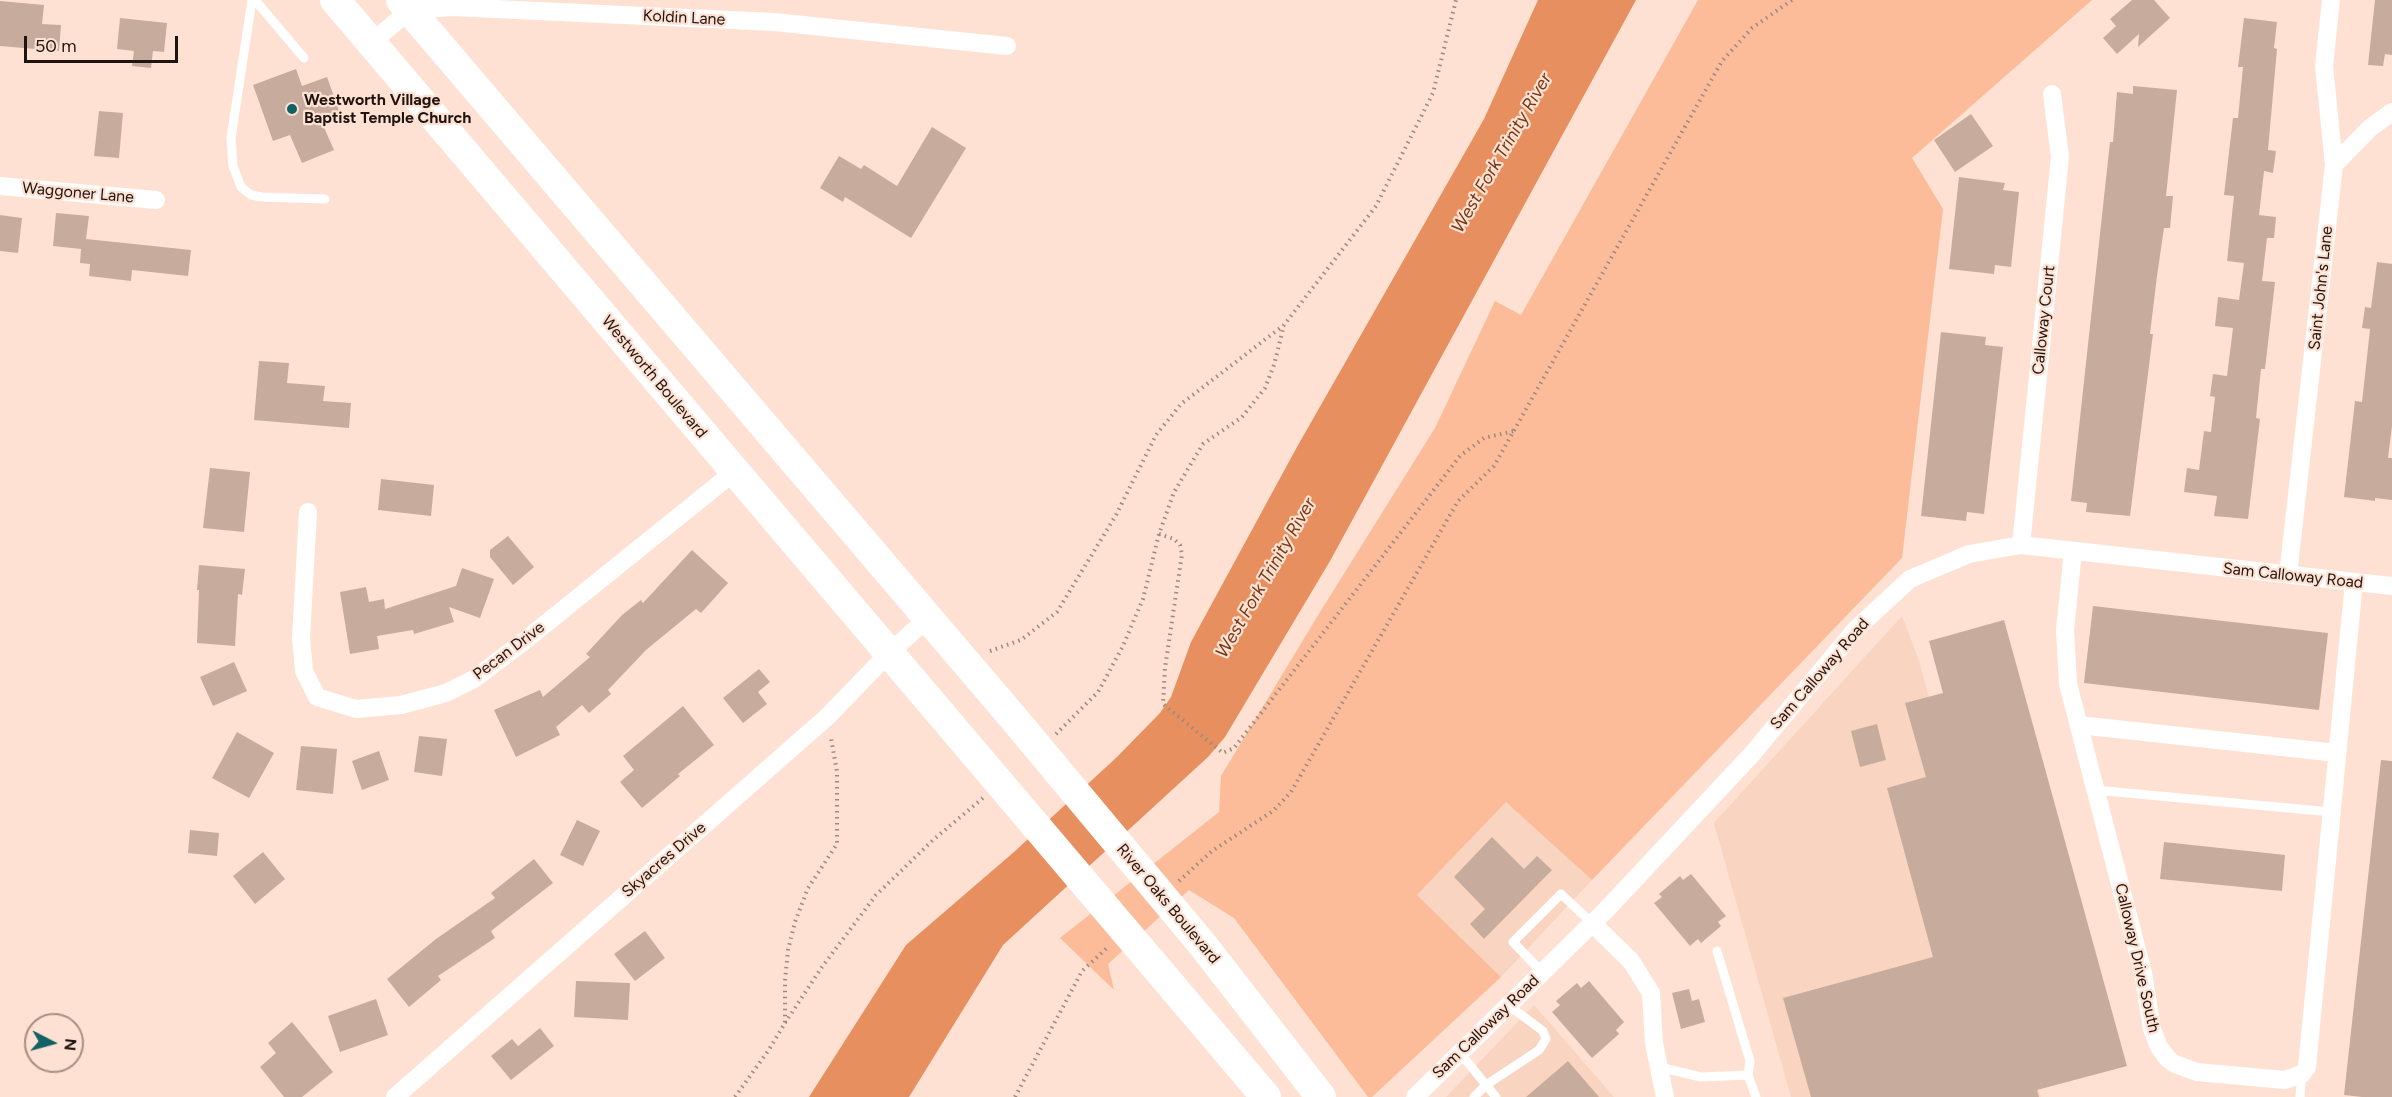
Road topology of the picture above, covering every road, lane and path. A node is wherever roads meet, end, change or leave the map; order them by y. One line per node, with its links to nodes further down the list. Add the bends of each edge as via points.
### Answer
1 (253, 0): 9 (lane); 14 (lane, via 231,138 233,166 241,187 251,195)
2 (335, 0): 7 (main road, Westworth Boulevard)
3 (1456, 0): 16 (path, via 1433,93 1376,206)
4 (1792, 0): 17 (path, via 1752,28 1722,61)
5 (2331, 0): 12 (street, Saint John's Lane, via 2324,66)
6 (405, 5): 7 (street); 8 (street, Koldin Lane, via 774,22); 26 (main road)
7 (371, 43): 18 (main road, Westworth Boulevard)
8 (1007, 46)
9 (304, 58)
10 (2052, 94): 21 (street, Calloway Court, via 2060,157)
11 (2392, 112): 12 (street, via 2370,128)
12 (2334, 165): 23 (street, Saint John's Lane)
13 (0, 186): 15 (street, Waggoner Lane)
14 (326, 199)
15 (156, 200)
16 (1284, 325): 20 (path, via 1265,388 1242,417 1203,444 1174,492); 28 (path, via 1181,404 1156,435 1116,515 1057,612 1021,640)
17 (1514, 431): 20 (path, via 1484,438 1460,456 1234,748 1223,753 1162,704 1182,554 1174,539); 35 (path, via 1494,466 1458,501 1291,792)
18 (735, 472): 19 (street, Pecan Drive, via 474,679 446,693 401,705 356,709 317,697 304,671 301,638); 27 (main road, Westworth Boulevard)
19 (308, 512)
20 (1159, 534): 31 (path, via 1143,599 1122,648 1098,692)
21 (2021, 545): 22 (street, Sam Calloway Road); 37 (street, Sam Calloway Road, via 1969,554 1910,579 1856,629 1753,753)
22 (2073, 551): 23 (street, Sam Calloway Road); 30 (street, Calloway Drive South, via 2065,630 2068,684)
23 (2288, 575): 24 (street, Sam Calloway Road)
24 (2354, 582): 25 (street, Sam Calloway Road); 32 (street)
25 (2392, 586)
26 (928, 618): 27 (street, Skyacres Drive); 28 (main road)
27 (890, 652): 29 (street, Skyacres Drive); 49 (main road, Westworth Boulevard)
28 (965, 662): 50 (main road, River Oaks Boulevard, via 1202,944)
29 (828, 717): 41 (path, via 837,772 837,844 808,888 795,922 787,960); 47 (street, Skyacres Drive)
30 (2079, 725): 32 (street); 33 (street, Calloway Drive South)
31 (1051, 740)
32 (2337, 753): 36 (street)
33 (2095, 790): 36 (lane); 44 (street, Calloway Drive South, via 2159,1047 2175,1064 2197,1072 2285,1080)
34 (992, 791): 41 (path, via 876,895)
35 (1273, 811)
36 (2331, 812): 44 (street, via 2307,1067)
37 (1592, 923): 39 (street, Sam Calloway Road); 39 (lane, via 1561,894 1514,942); 43 (street, via 1631,961 1651,993 1653,1043)
38 (1718, 951): 45 (lane, via 1749,1060)
39 (1542, 972): 40 (street, Sam Calloway Road)
40 (1509, 1005): 42 (street, Sam Calloway Road); 46 (lane, via 1543,1031 1546,1039 1539,1050)
41 (785, 1023): 48 (path)
42 (1460, 1053): 46 (lane); 51 (street, Sam Calloway Road)
43 (1659, 1067): 45 (lane, via 1701,1077); 54 (street)
44 (2302, 1074): 56 (lane)
45 (1748, 1075): 55 (lane)
46 (1486, 1085): 52 (lane); 53 (lane)
47 (395, 1097)
48 (735, 1097)
49 (1266, 1097)
50 (1321, 1097)
51 (1415, 1097)
52 (1474, 1097)
53 (1496, 1097)
54 (1665, 1097)
55 (1756, 1097)
56 (2300, 1097)

